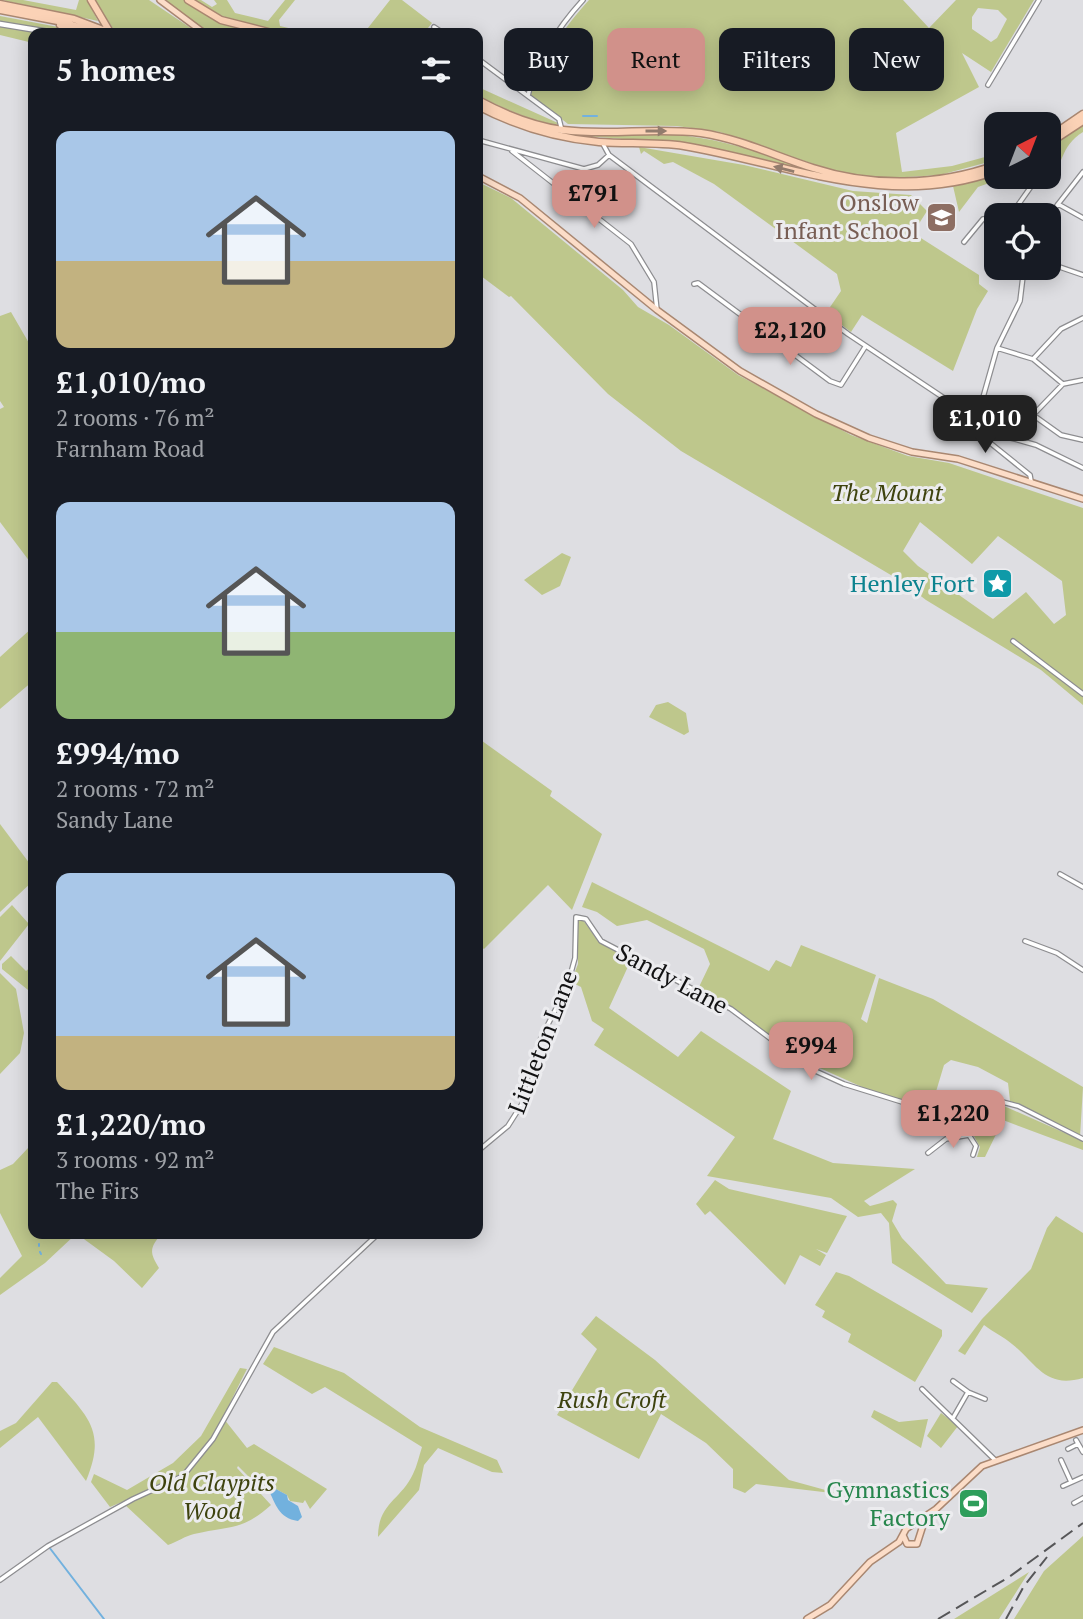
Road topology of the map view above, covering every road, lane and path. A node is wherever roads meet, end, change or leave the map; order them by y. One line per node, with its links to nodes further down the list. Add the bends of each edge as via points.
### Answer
1 (91, 0): 13 (highway)
2 (188, 0): 15 (highway, via 221,20)
3 (583, 0): 19 (street, via 538,68)
4 (1038, 0): 18 (street)
5 (160, 1): 14 (main road)
6 (0, 4): 12 (highway, via 61,15)
7 (0, 10): 8 (highway)
8 (19, 13): 10 (highway); 11 (highway)
9 (0, 24): 16 (street)
10 (67, 28)
11 (82, 28)
12 (97, 28)
13 (108, 28)
14 (197, 28)
15 (252, 28)
16 (28, 29)
17 (483, 63): 19 (street)
18 (988, 85)
19 (528, 96): 25 (street, via 559,119)
20 (483, 102): 25 (highway)
21 (483, 108): 25 (highway, via 517,124)
22 (1083, 114): 24 (highway)
23 (1083, 121): 26 (highway)
24 (1061, 129)
25 (561, 133): 28 (highway); 33 (highway, one-way to 33, via 703,133 746,143 822,171 873,180 944,178)
26 (1061, 135)
27 (483, 142): 29 (street)
28 (602, 142): 31 (street); 35 (highway, one-way to 28, via 934,186 868,187 684,146)
29 (512, 151): 30 (street); 32 (street)
30 (529, 155): 31 (street, via 584,169); 32 (street)
31 (609, 155): 48 (street)
32 (525, 161): 46 (street, via 639,252 654,282)
33 (984, 167)
34 (1083, 172): 37 (street)
35 (984, 174)
36 (483, 179): 46 (main road, via 520,198)
37 (1059, 203)
38 (1061, 206): 40 (street)
39 (984, 218): 41 (street)
40 (1083, 218)
41 (964, 242)
42 (1061, 267): 43 (street)
43 (1083, 275)
44 (1023, 280): 49 (street, via 1020,301)
45 (694, 284): 48 (street, via 841,385)
46 (657, 310): 58 (main road, via 740,371 837,424 912,452 958,459)
47 (1083, 318): 50 (street, via 1061,329)
48 (866, 346): 54 (street)
49 (997, 348): 50 (street); 54 (street)
50 (1033, 359): 52 (street)
51 (1083, 380): 52 (street)
52 (1063, 384): 53 (street)
53 (1033, 415): 54 (street); 56 (street, via 1052,429)
54 (977, 420): 58 (street, via 989,442 1030,475)
55 (1011, 438): 57 (street)
56 (1083, 441)
57 (1083, 468)
58 (1031, 481): 59 (main road)
59 (1083, 499)
60 (1013, 641): 61 (street)
61 (1083, 694)
62 (1060, 874): 63 (street)
63 (1083, 887)
64 (576, 917): 67 (street, Sandy Lane, via 586,919 601,942 731,1009 811,1069 928,1110); 70 (street, Littleton Lane, via 570,978 539,1042 527,1096 508,1126)
65 (1025, 941): 66 (street, via 1057,953)
66 (1083, 970)
67 (967, 1104): 68 (street); 69 (street, Sandy Lane, via 995,1100 1018,1106)
68 (969, 1135): 71 (street, via 946,1139); 72 (street, via 976,1146)
69 (1083, 1139)
70 (483, 1147)
71 (929, 1153)
72 (973, 1155)
73 (373, 1239): 96 (street, via 263,1346 213,1439 183,1476 48,1546)
74 (953, 1381): 76 (street)
75 (922, 1389): 78 (street)
76 (968, 1392): 77 (street); 78 (street)
77 (985, 1399)
78 (953, 1418): 82 (street)
79 (1083, 1430): 82 (main road)
80 (1068, 1449): 81 (street, via 1077,1442)
81 (1083, 1452)
82 (995, 1460): 90 (main road, via 966,1478)
83 (1061, 1460): 85 (street)
84 (1082, 1477): 85 (street); 86 (street)
85 (1071, 1482): 87 (street)
86 (1083, 1483)
87 (1063, 1486)
88 (1083, 1498): 89 (street)
89 (1074, 1503)
90 (927, 1516): 91 (main road); 92 (main road)
91 (910, 1528): 92 (main road); 93 (main road)
92 (920, 1534): 94 (main road, via 917,1544)
93 (903, 1535): 94 (main road); 95 (main road)
94 (907, 1544): 95 (main road)
95 (888, 1549): 97 (main road, via 830,1605)
96 (0, 1580)
97 (807, 1619)

